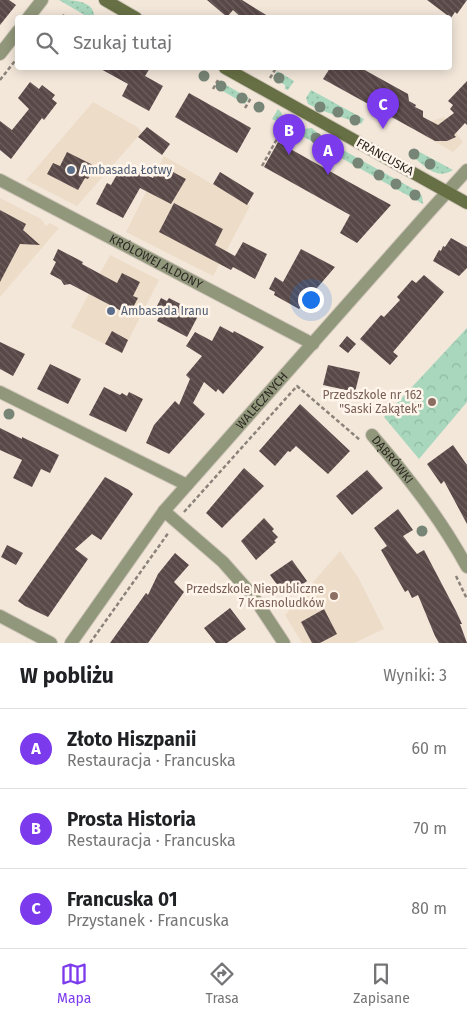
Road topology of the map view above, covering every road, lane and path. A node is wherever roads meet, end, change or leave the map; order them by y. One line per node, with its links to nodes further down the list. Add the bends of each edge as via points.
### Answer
1 (42, 0): 3 (street)
2 (105, 0): 4 (street)
3 (30, 15)
4 (131, 15)
5 (15, 35): 6 (street)
6 (0, 54)
7 (15, 61): 11 (path)
8 (229, 70): 22 (street, FRANCUSKA)
9 (275, 70): 10 (path)
10 (270, 78)
11 (0, 80)
12 (218, 80): 13 (path)
13 (213, 89)
14 (251, 98): 15 (path)
15 (245, 108)
16 (297, 124): 18 (path)
17 (282, 128): 19 (path)
18 (292, 134)
19 (262, 166)
20 (467, 170): 22 (street, WALECZNYCH)
21 (0, 180): 24 (street, KRÓLOWEJ ALDONY)
22 (447, 192): 23 (street, FRANCUSKA); 24 (street, WALECZNYCH)
23 (467, 203)
24 (313, 344): 27 (street, WALECZNYCH)
25 (0, 392): 27 (street)
26 (372, 435): 29 (path, DĄBRÓWKI, via 363,444 298,386); 30 (street, DĄBRÓWKI, via 425,500)
27 (187, 485): 28 (street, WALECZNYCH)
28 (164, 511): 29 (street); 35 (street, WALECZNYCH)
29 (176, 521): 36 (path); 37 (street, via 236,576)
30 (467, 567)
31 (456, 575): 32 (path)
32 (467, 599)
33 (0, 616): 34 (street)
34 (51, 643)
35 (71, 643)
36 (90, 643)
37 (284, 643)

